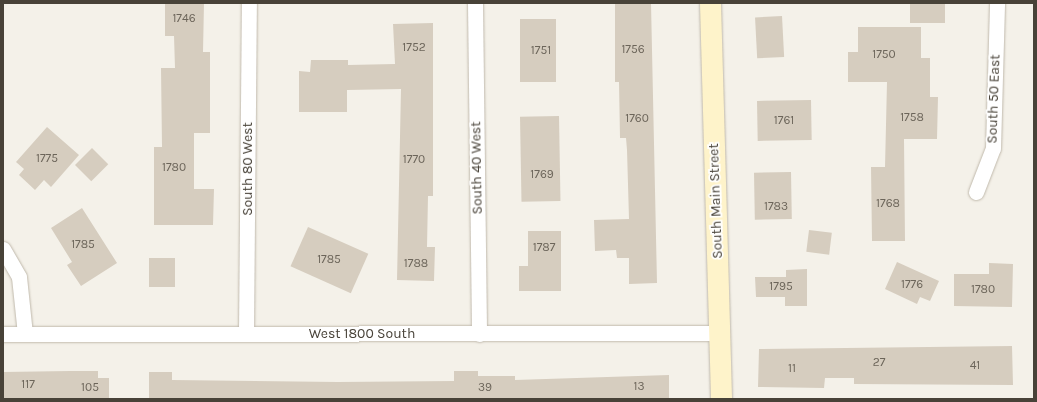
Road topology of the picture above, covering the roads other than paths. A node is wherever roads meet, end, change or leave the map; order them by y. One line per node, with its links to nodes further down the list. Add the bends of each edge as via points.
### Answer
1 (249, 3): 10 (street, South 80 West)
2 (476, 3): 11 (street, South 40 West)
3 (710, 3): 7 (street, South Main Street)
4 (997, 3): 5 (street, South 50 East, via 993,148)
5 (976, 192)
6 (3, 249): 9 (street, via 19,277)
7 (720, 333): 11 (street, West 1800 South); 12 (street, South Main Street)
8 (3, 334): 9 (street, West 1800 South)
9 (24, 334): 10 (street, West 1800 South)
10 (246, 334): 11 (street, West 1800 South)
11 (479, 334)
12 (721, 399)

